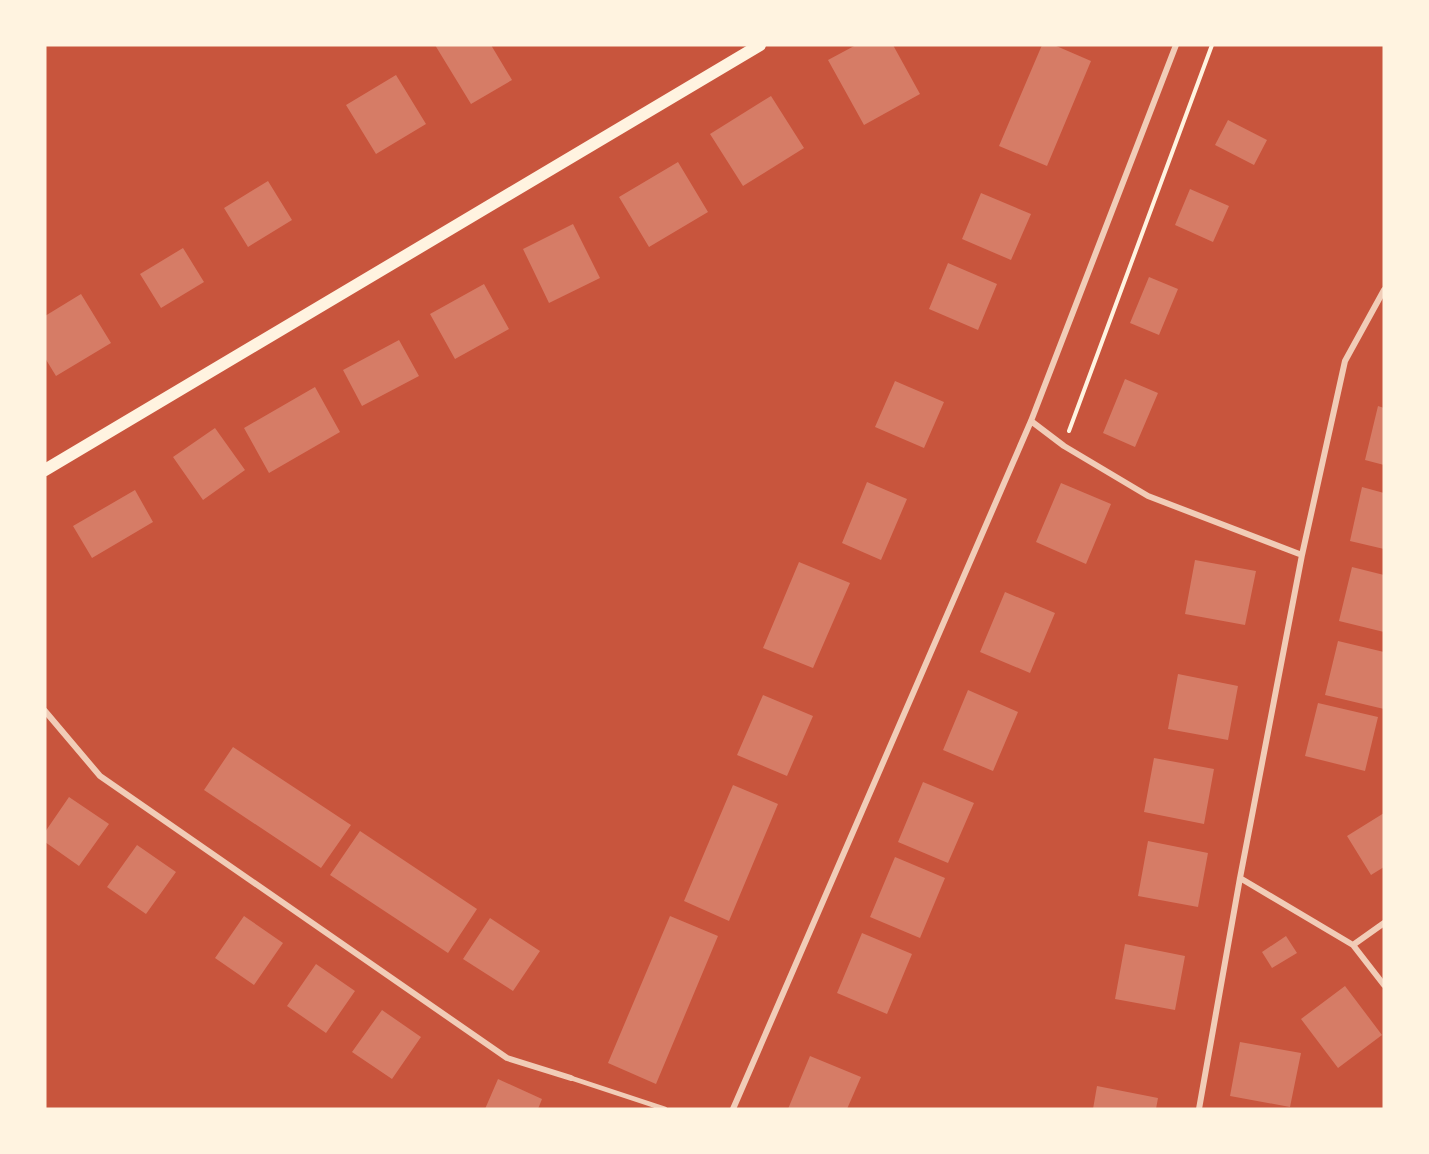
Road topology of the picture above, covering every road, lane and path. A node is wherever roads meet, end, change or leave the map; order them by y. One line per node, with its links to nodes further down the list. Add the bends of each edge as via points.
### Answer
1 (760, 45): 8 (main road)
2 (1176, 45): 6 (street)
3 (1212, 45): 7 (path)
4 (1384, 290): 5 (street)
5 (1381, 298): 9 (street, via 1345,361)
6 (1031, 421): 7 (street); 17 (street)
7 (1064, 446): 9 (street, via 1148,496)
8 (45, 470)
9 (1302, 555): 11 (street)
10 (45, 711): 15 (street, via 100,776 507,1058)
11 (1240, 878): 13 (street); 18 (street)
12 (1384, 923): 13 (street)
13 (1353, 945): 14 (street)
14 (1384, 986)
15 (570, 1078): 16 (lane)
16 (665, 1109)
17 (733, 1109)
18 (1199, 1109)

